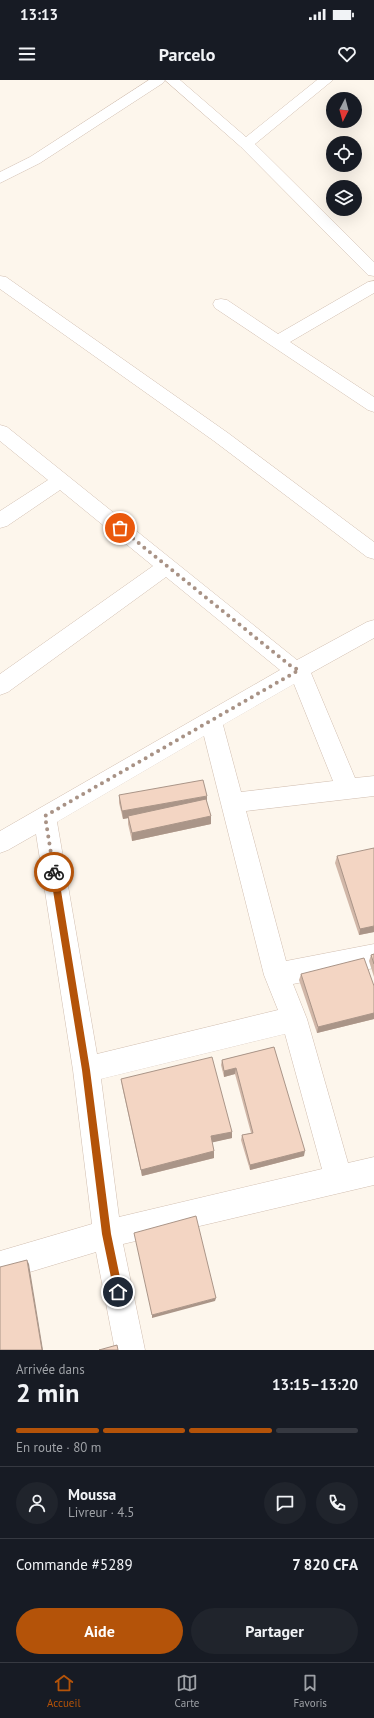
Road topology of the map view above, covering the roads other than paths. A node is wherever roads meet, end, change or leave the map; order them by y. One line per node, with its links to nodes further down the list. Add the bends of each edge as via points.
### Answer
1 (158, 80): 5 (street, via 35,160)
2 (172, 80): 4 (street)
3 (326, 80): 4 (street)
4 (246, 144): 6 (street)
5 (0, 178)
6 (374, 271)
7 (0, 281): 15 (street, via 221,437)
8 (374, 286): 10 (street)
9 (221, 304): 10 (street)
10 (278, 342): 11 (street)
11 (374, 406)
12 (0, 431): 13 (street)
13 (61, 480): 14 (street); 16 (street)
14 (0, 521)
15 (374, 552)
16 (167, 566): 18 (street); 19 (street)
17 (374, 628): 18 (street)
18 (299, 670): 20 (street); 22 (street)
19 (0, 686)
20 (211, 722): 23 (street); 24 (street)
21 (374, 786): 22 (street)
22 (348, 789): 23 (street)
23 (233, 804): 27 (street)
24 (45, 816): 25 (street); 29 (street)
25 (0, 843)
26 (374, 956): 27 (street)
27 (277, 975): 28 (street)
28 (294, 1019): 29 (street); 31 (street)
29 (86, 1070): 32 (street)
30 (374, 1171): 31 (street)
31 (339, 1180): 32 (street)
32 (107, 1234): 33 (street); 34 (street)
33 (0, 1266)
34 (130, 1350)

